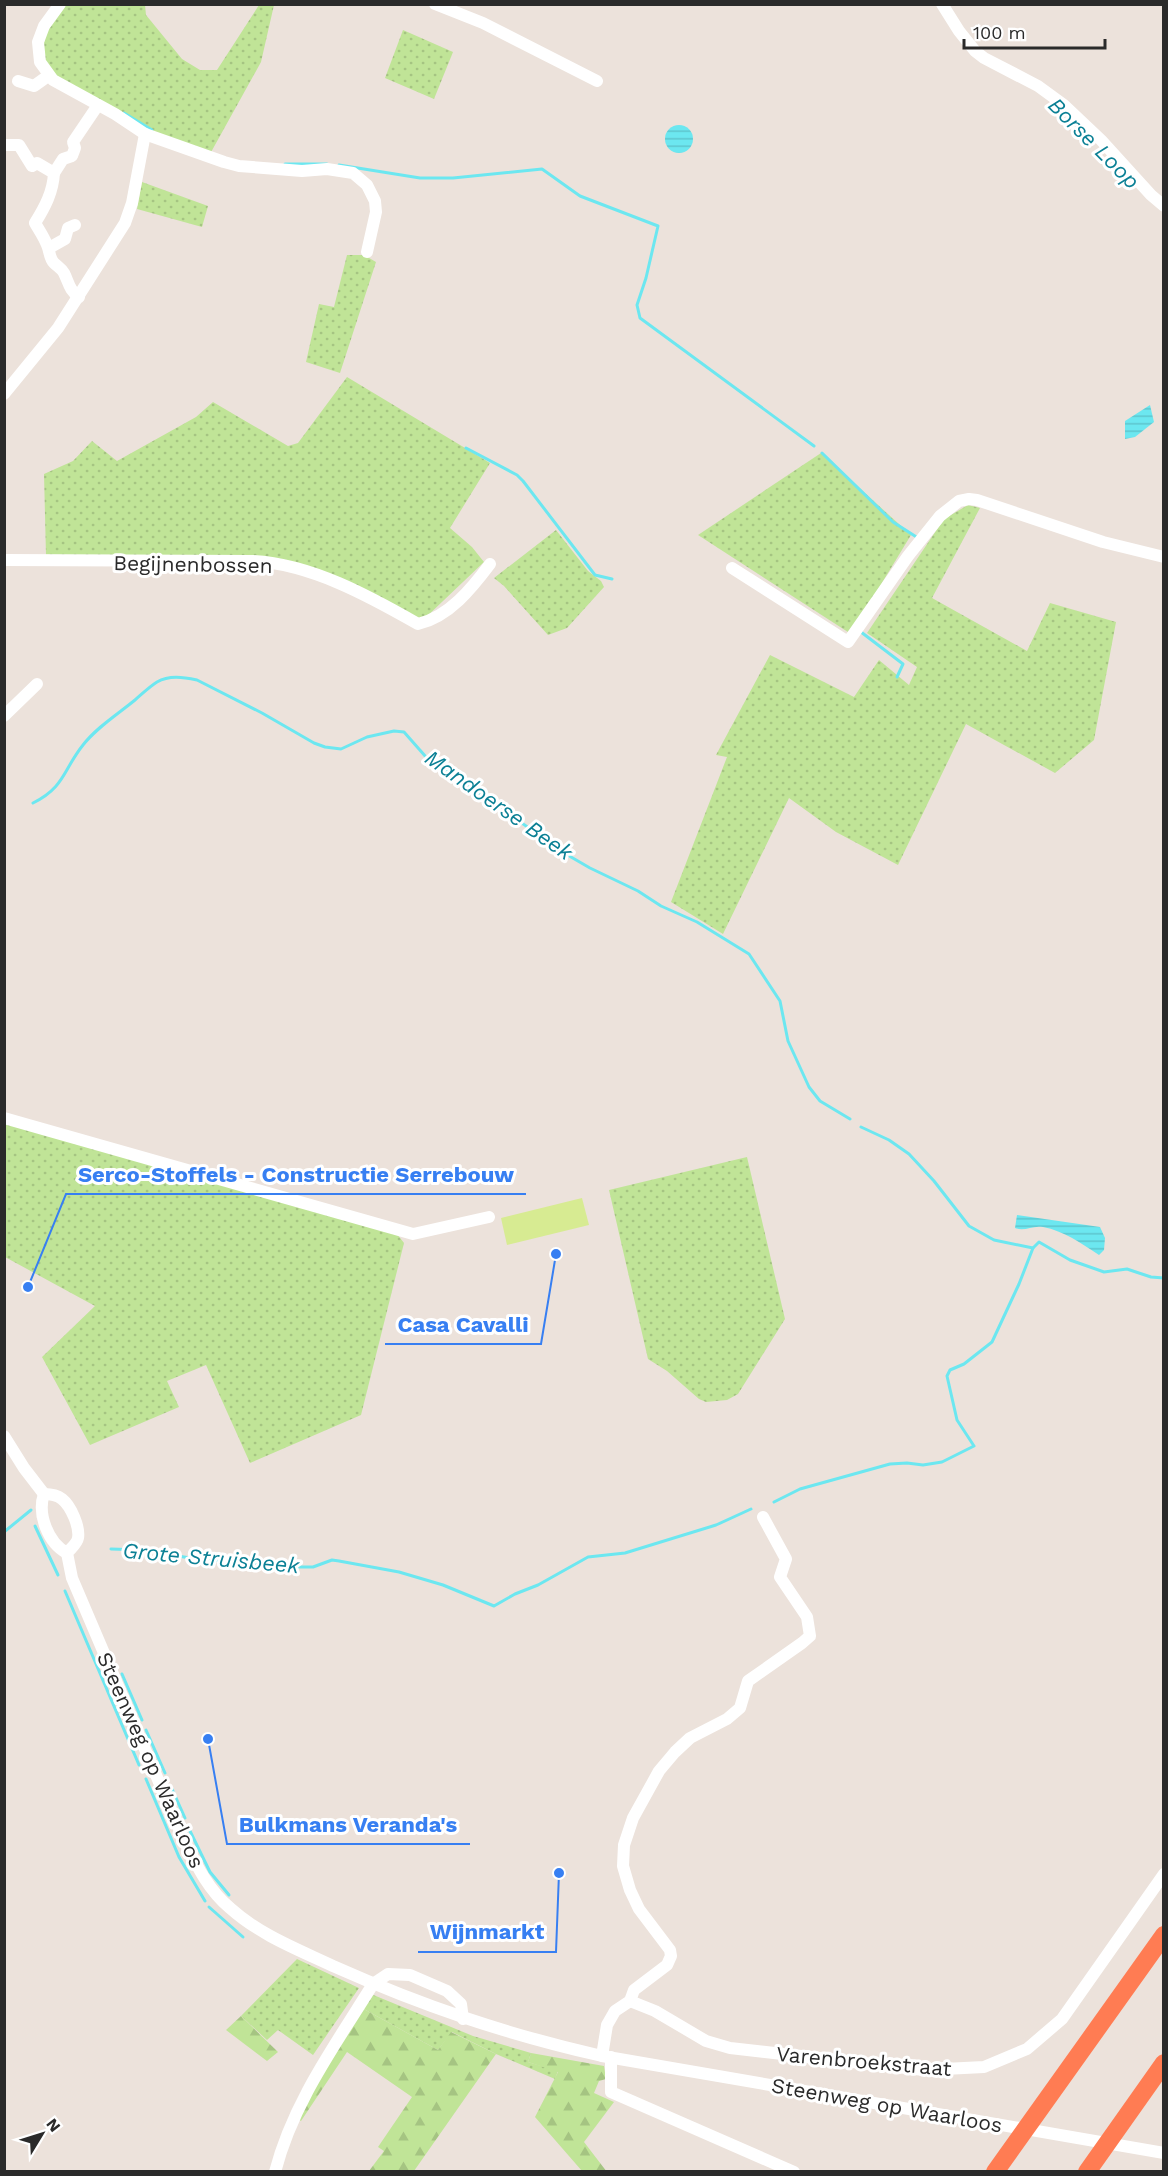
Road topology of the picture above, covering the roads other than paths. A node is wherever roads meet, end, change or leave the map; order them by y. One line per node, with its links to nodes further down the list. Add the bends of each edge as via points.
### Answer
1 (60, 4): 4 (street, via 38,42 40,62)
2 (435, 4): 6 (street, via 483,23)
3 (942, 4): 11 (street, via 975,51 1064,105)
4 (48, 76): 5 (street, via 34,86); 7 (street)
5 (18, 81)
6 (597, 81)
7 (98, 105): 8 (street); 10 (street, via 73,142 72,156 63,159)
8 (145, 134): 14 (street, via 239,166 353,173 367,185 375,201); 15 (street, via 129,214)
9 (4, 145): 10 (street, via 19,145 32,166 37,163)
10 (54, 173): 13 (street, via 54,186 35,223)
11 (1164, 206)
12 (75, 225): 13 (street, via 68,228 65,239)
13 (49, 248): 15 (street, via 72,292)
14 (367, 252)
15 (79, 297): 16 (street)
16 (4, 394)
17 (1164, 557): 20 (street, via 963,499 946,510 928,531 848,642)
18 (4, 560): 19 (street, Begijnenbossen, via 274,564 338,583 418,624 443,613)
19 (490, 564)
20 (732, 568)
21 (37, 684): 22 (street)
22 (4, 716)
23 (4, 1118): 24 (street, via 413,1234)
24 (489, 1217)
25 (4, 1436): 26 (street)
26 (44, 1494): 28 (street, Steenweg op Waarloos, via 42,1515 57,1548); 28 (street, via 64,1500 76,1524 79,1536)
27 (763, 1517): 32 (street, via 786,1559 780,1577 807,1617 810,1635 748,1681 740,1708 728,1719 690,1738 675,1752 659,1771 633,1818 624,1845 630,1890 671,1956 667,1965 634,1990)
28 (67, 1553): 31 (street, Steenweg op Waarloos, via 72,1578 200,1873 228,1907 253,1926)
29 (1164, 1874): 32 (street, Varenbroekstraat, via 1062,2019 1027,2049 984,2067 924,2070 730,2048 706,2041)
30 (1164, 1935): 39 (highway)
31 (373, 1984): 33 (street, Steenweg op Waarloos); 33 (street, via 388,1974 410,1975 447,1991 461,2004); 37 (street, via 305,2094)
32 (630, 2001): 34 (street, via 615,2012 607,2025)
33 (463, 2019): 34 (street, Steenweg op Waarloos)
34 (606, 2056): 36 (street, Steenweg op Waarloos); 38 (street, via 611,2092)
35 (1164, 2063): 40 (highway)
36 (1164, 2153)
37 (275, 2172)
38 (794, 2172)
39 (995, 2172)
40 (1087, 2172)

